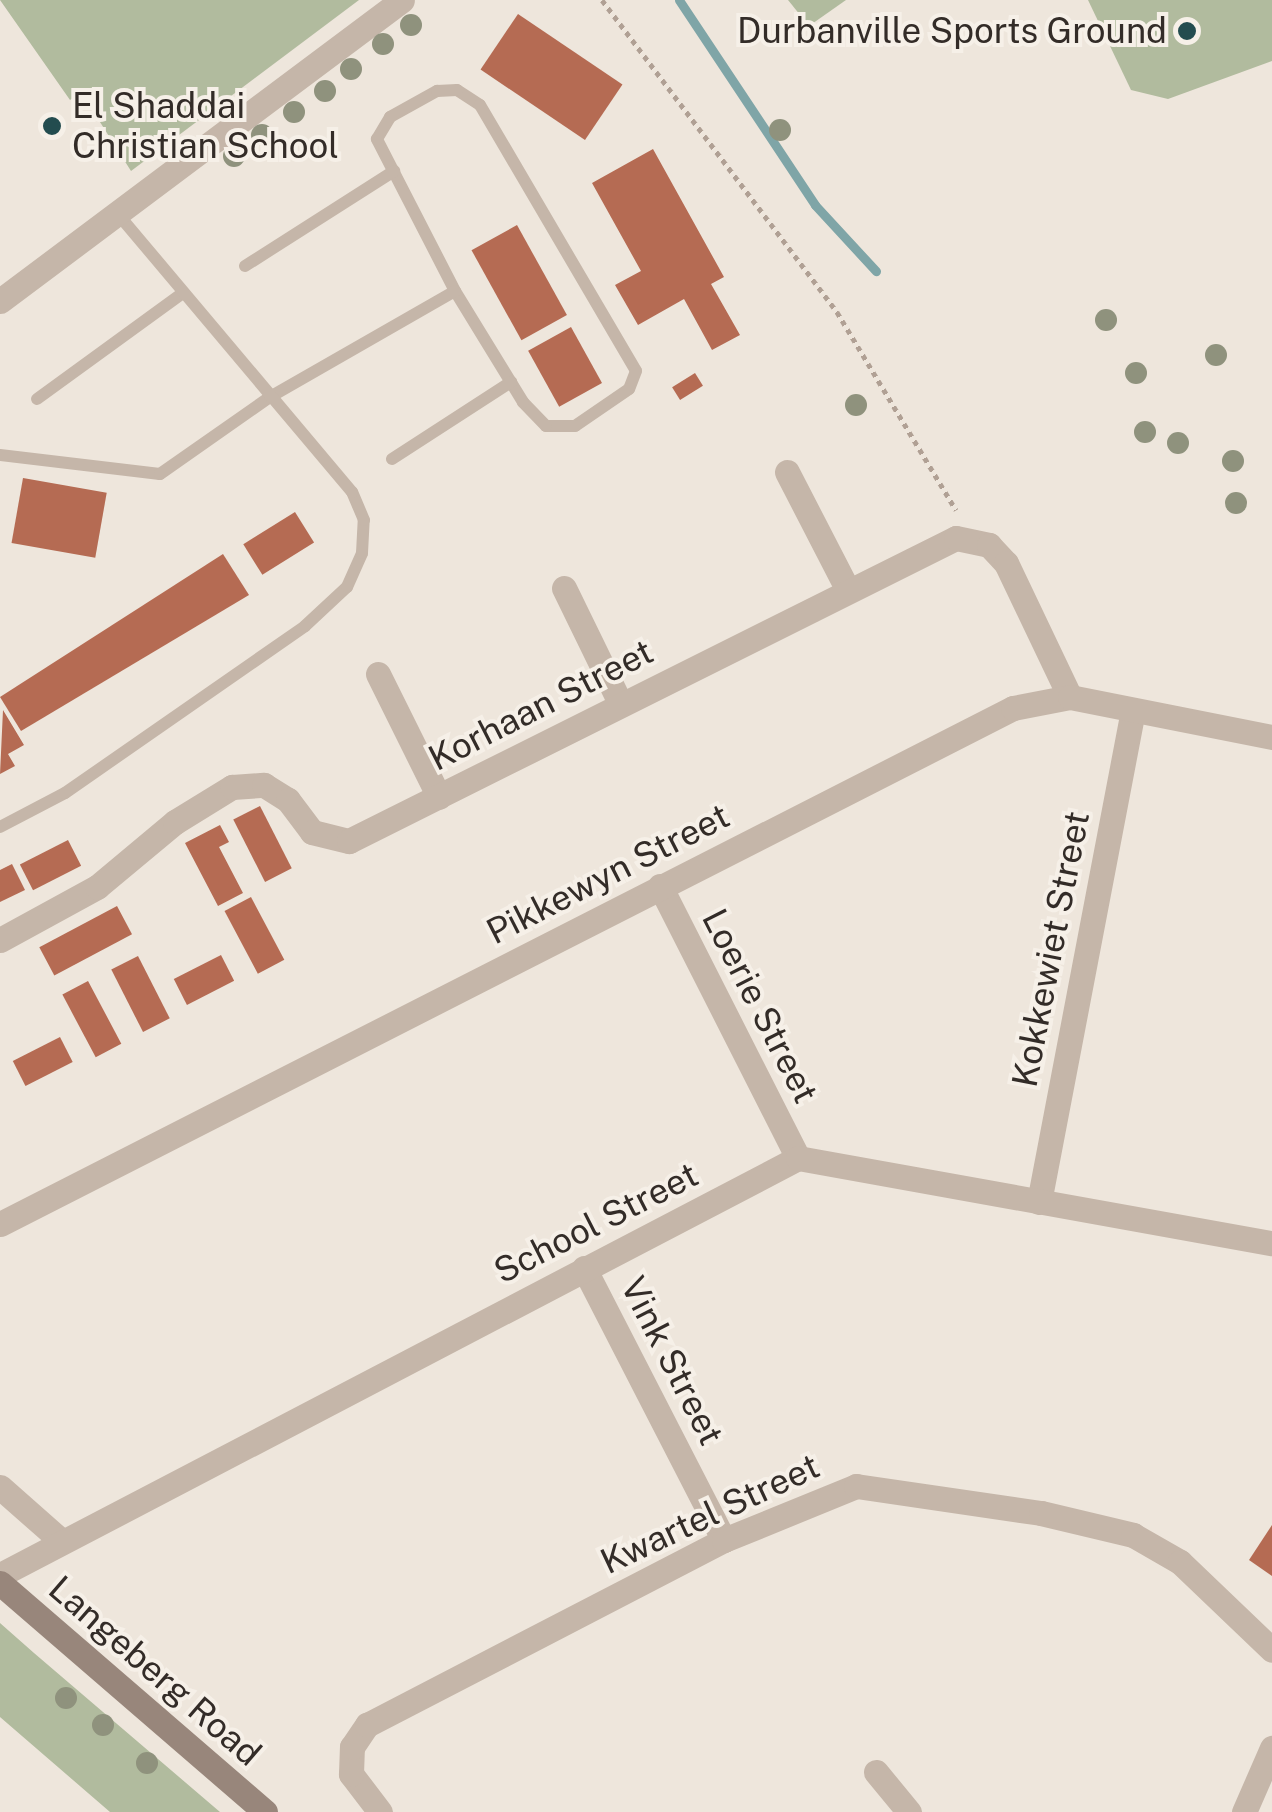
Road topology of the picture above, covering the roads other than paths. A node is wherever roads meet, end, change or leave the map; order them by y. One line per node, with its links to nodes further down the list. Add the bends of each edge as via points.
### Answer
1 (402, 0): 3 (street)
2 (394, 171): 4 (lane); 5 (lane); 8 (lane, via 377,138 382,122 437,91 470,96 636,371 620,396 563,429 534,417)
3 (117, 214): 6 (lane); 7 (street)
4 (245, 266)
5 (455, 291): 8 (lane); 9 (lane)
6 (183, 294): 9 (lane); 10 (lane)
7 (0, 300)
8 (510, 382): 12 (lane)
9 (270, 398): 11 (lane, via 160,474); 22 (lane, via 359,503 362,553 347,587 304,626 81,782)
10 (37, 399)
11 (0, 455)
12 (392, 459)
13 (787, 472): 15 (street)
14 (564, 588): 18 (street)
15 (847, 588): 17 (street, Korhaan Street, via 946,541 977,540 1006,563); 18 (street, Korhaan Street)
16 (378, 674): 21 (street)
17 (1070, 697): 19 (street, Pikkewyn Street); 23 (street, Pikkewyn Street, via 1012,708)
18 (620, 703): 21 (street, Korhaan Street)
19 (1133, 710): 20 (street, Pikkewyn Street); 26 (street, Kokkewiet Street)
20 (1272, 738)
21 (439, 797): 24 (street, Korhaan Street, via 338,843 312,832 275,790 232,787 174,822 83,896)
22 (0, 826)
23 (660, 886): 25 (street, Loerie Street); 27 (street, Pikkewyn Street)
24 (0, 940)
25 (798, 1158): 26 (street); 29 (street, School Street)
26 (1039, 1202): 28 (street)
27 (0, 1224)
28 (1272, 1243)
29 (584, 1268): 31 (street, School Street); 32 (street, Vink Street)
30 (0, 1487): 31 (street)
31 (58, 1539): 33 (street, School Street)
32 (724, 1540): 35 (street, Kwartel Street, via 856,1486 1041,1513 1133,1536 1166,1552); 39 (street, Kwartel Street, via 379,1719 352,1747 355,1787)
33 (0, 1575)
34 (0, 1584): 38 (main road, Langeberg Road)
35 (1272, 1650)
36 (1272, 1748): 41 (street)
37 (876, 1772): 40 (street)
38 (264, 1812)
39 (380, 1812)
40 (909, 1812)
41 (1244, 1812)

